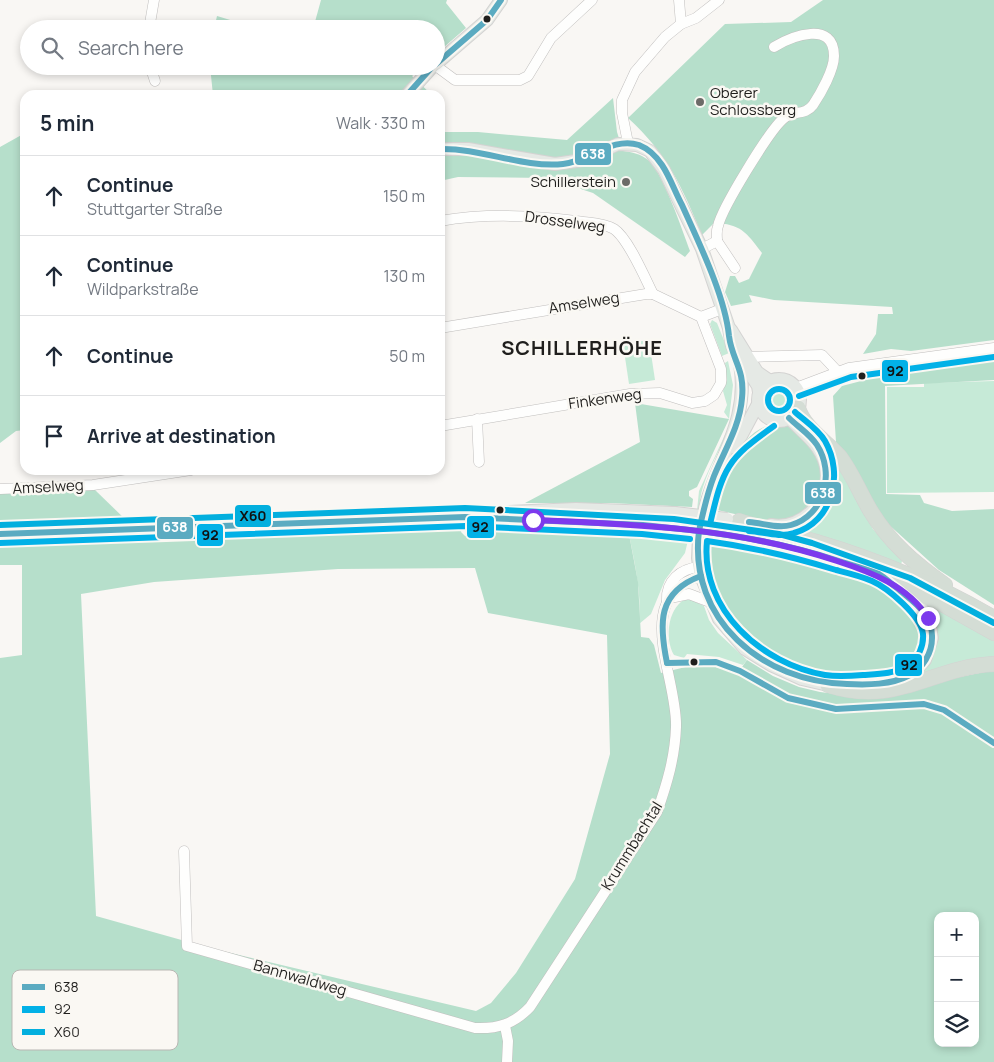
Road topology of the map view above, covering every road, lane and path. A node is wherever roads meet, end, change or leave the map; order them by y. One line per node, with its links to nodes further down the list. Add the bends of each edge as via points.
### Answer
1 (154, 0): 6 (street)
2 (501, 0): 9 (main road, via 487,20)
3 (592, 0): 12 (street, via 551,38 530,73 520,80 473,82 452,80)
4 (679, 0): 7 (street)
5 (719, 0): 7 (street, via 696,18)
6 (150, 20)
7 (681, 24): 15 (street, via 653,50 624,91 622,113)
8 (774, 47): 18 (street, via 794,36 816,34 825,37 832,45 833,64 813,105 782,119 754,159 719,222)
9 (445, 56)
10 (154, 75): 13 (street)
11 (425, 75): 14 (main road)
12 (445, 75)
13 (156, 81)
14 (411, 90)
15 (628, 143): 16 (main road, via 564,164 468,149); 19 (main road, via 644,148 660,162)
16 (445, 149)
17 (445, 220): 21 (street, Drosselweg, via 500,215 552,218 608,227 618,233 626,244)
18 (717, 241): 19 (street); 20 (street)
19 (702, 250): 22 (main road)
20 (735, 268)
21 (653, 294): 23 (street); 24 (street, Amselweg, via 609,298)
22 (722, 310): 23 (street); 26 (main road)
23 (701, 318): 32 (street, Finkenweg, via 721,369 720,388 705,401 692,403 644,393)
24 (445, 327)
25 (994, 348): 27 (street)
26 (744, 359): 27 (street, via 822,355); 28 (main road); 30 (main road, via 758,386); 36 (main road, via 741,410)
27 (837, 371): 29 (street)
28 (770, 381): 29 (main road, via 786,380); 30 (main road)
29 (796, 388): 31 (main road, via 800,398)
30 (758, 398): 33 (main road); 35 (main road)
31 (794, 413): 33 (main road, via 782,421); 42 (main road, via 825,462 826,483 816,508 793,525 782,527); 47 (highway, via 841,459 892,541 907,557)
32 (477, 419): 34 (street, Finkenweg); 37 (street)
33 (768, 419): 35 (main road)
34 (445, 425)
35 (741, 436): 36 (main road)
36 (726, 453): 40 (main road)
37 (479, 462)
38 (143, 475): 39 (street, Amselweg, via 94,485)
39 (0, 489)
40 (705, 508)
41 (570, 515): 42 (main road, bridge, via 675,513); 43 (main road); 46 (main road, bridge, via 778,543)
42 (733, 520): 47 (highway, via 853,554)
43 (0, 534)
44 (699, 538): 45 (main road)
45 (700, 571): 48 (street); 49 (main road)
46 (883, 577): 51 (highway, via 944,604); 53 (main road, via 919,605 928,618 932,638 928,656 916,671 899,680)
47 (961, 599): 50 (highway)
48 (667, 600): 49 (street, via 689,594); 55 (street, Krummbachtal, via 662,613 662,634 676,726 668,782 657,812 530,1007 520,1018)
49 (710, 602): 53 (main road, via 733,637 760,659 802,679)
50 (994, 618)
51 (994, 633)
52 (994, 664): 53 (highway, via 967,667 920,683 878,692 850,692)
53 (828, 685)
54 (184, 852): 55 (street, Bannwaldweg, via 187,946 475,1028)
55 (505, 1026): 56 (street)
56 (507, 1062)

